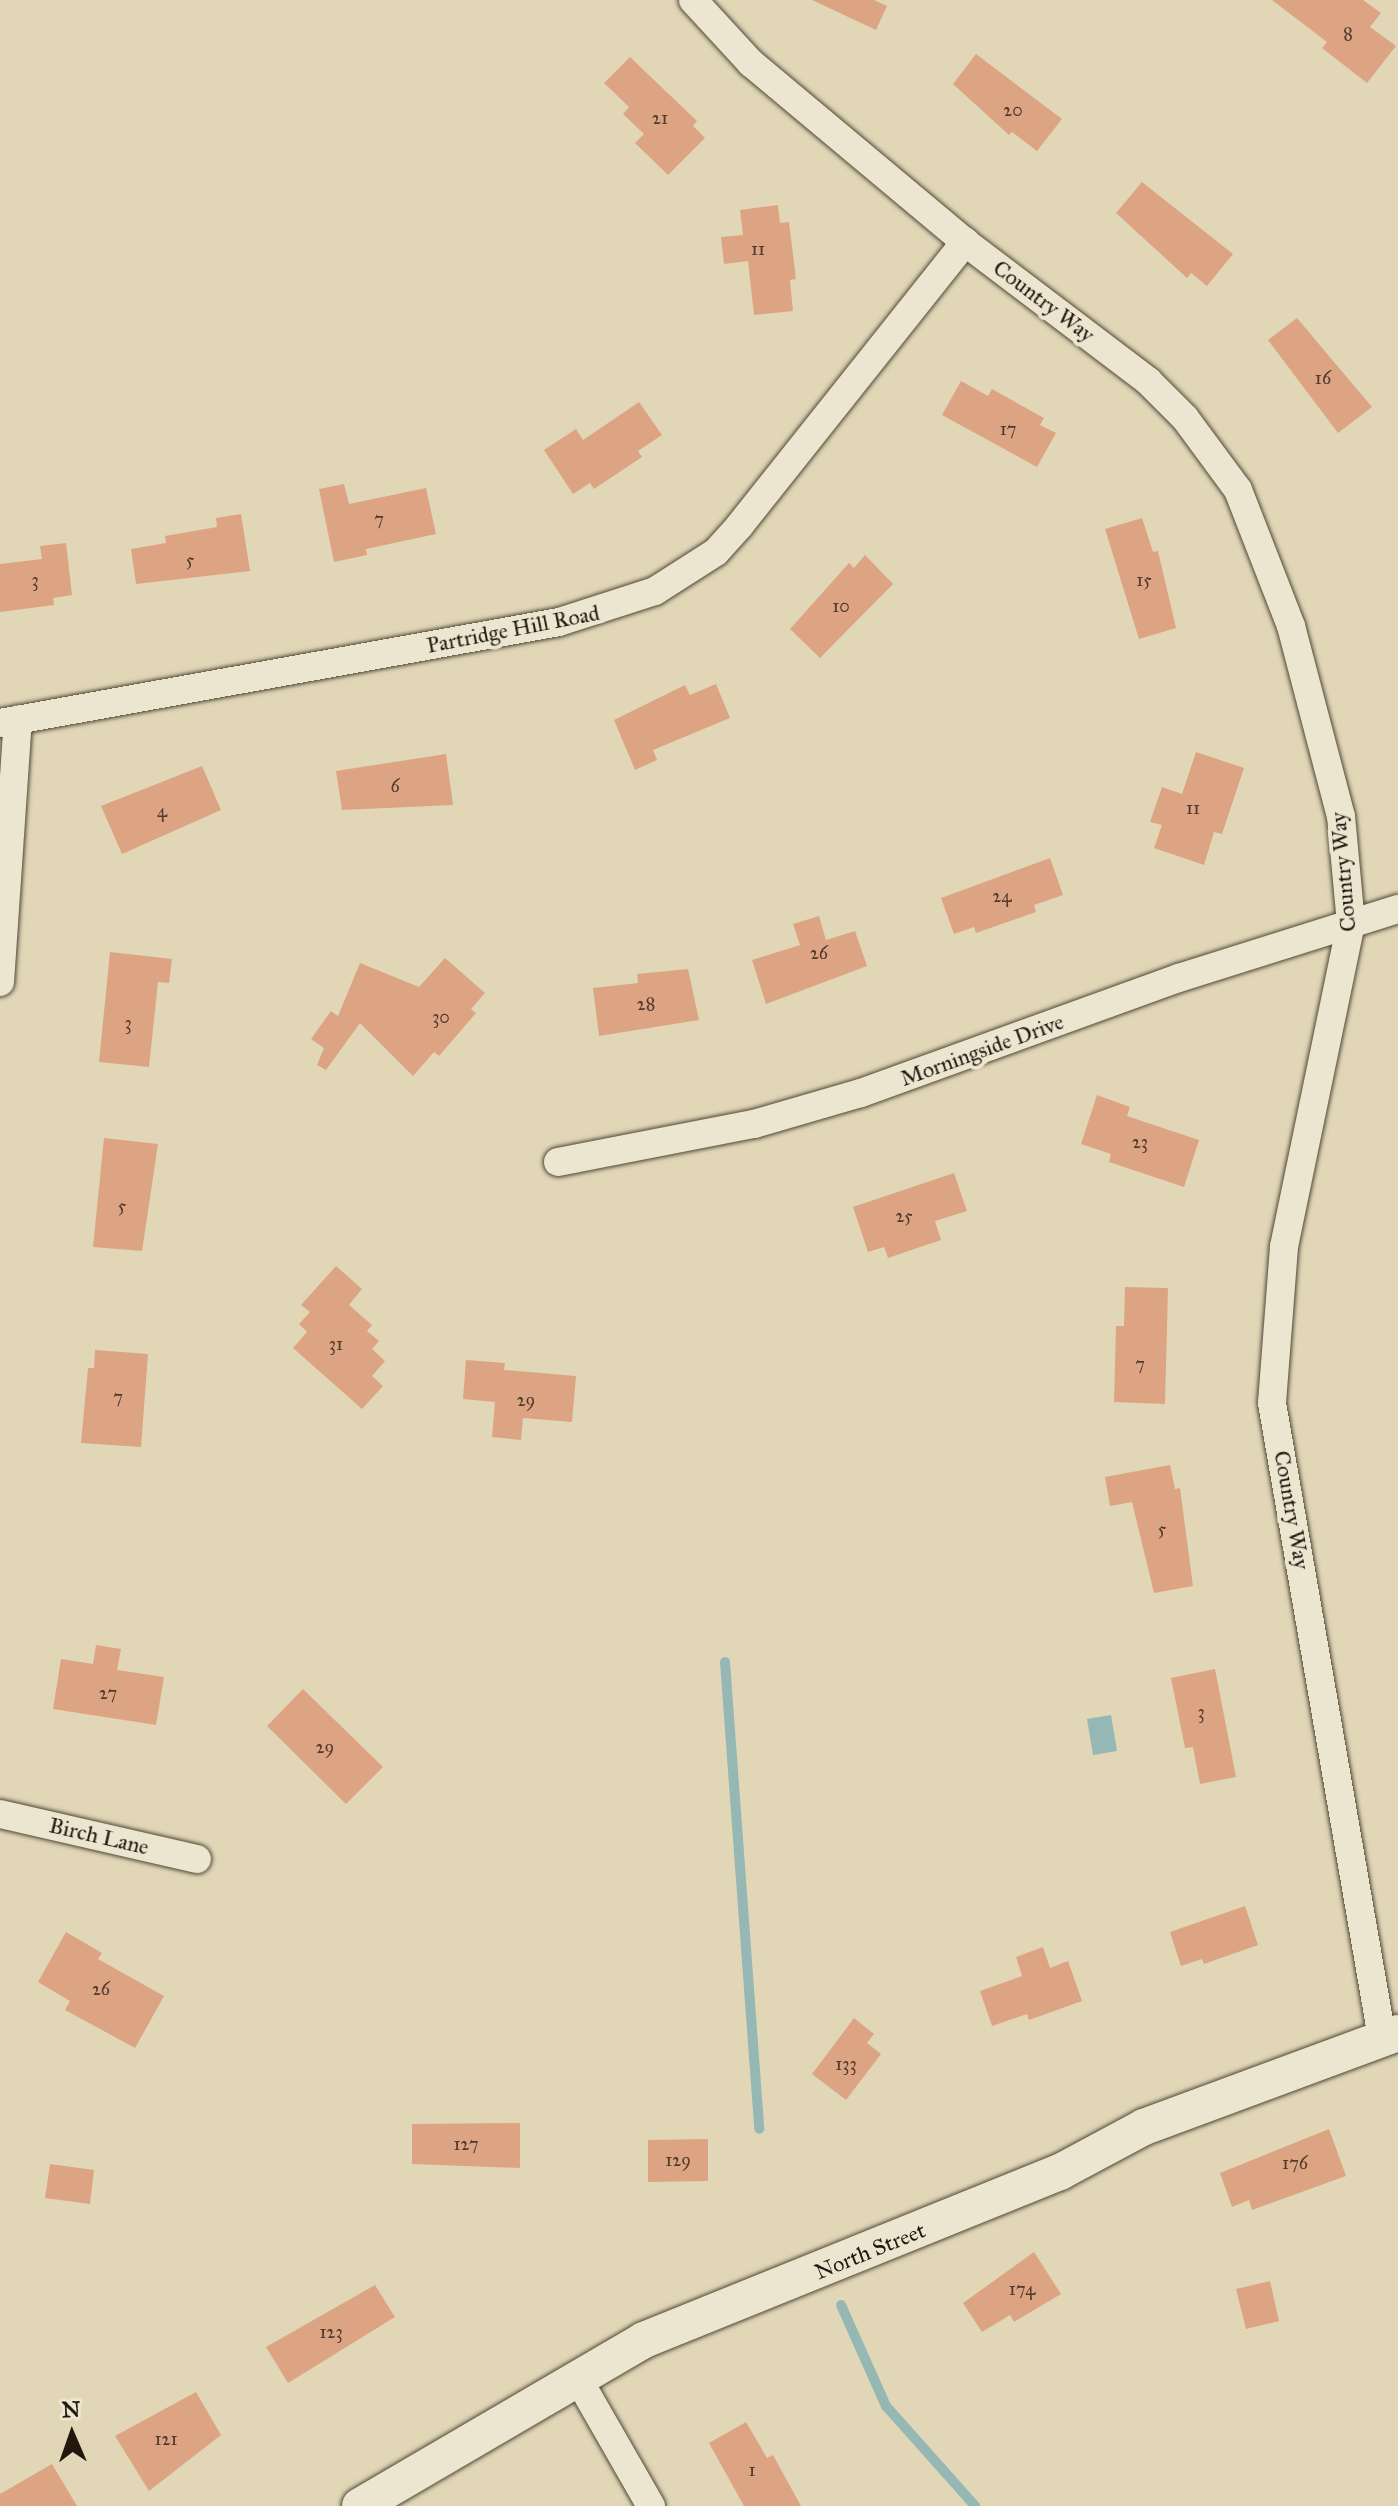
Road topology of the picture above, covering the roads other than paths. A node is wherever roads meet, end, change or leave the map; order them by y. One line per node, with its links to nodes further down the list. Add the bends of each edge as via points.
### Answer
1 (693, 0): 2 (street, Country Way, via 751,63)
2 (965, 242): 3 (street, Partridge Hill Road, via 740,525 716,552 665,586 612,609 559,622); 5 (street, Country Way, via 1148,381 1228,470 1291,626 1341,816)
3 (9, 721): 6 (street)
4 (1398, 909): 5 (street, Morningside Drive)
5 (1351, 923): 7 (street, Morningside Drive, via 1179,978 861,1093 754,1124); 10 (street, Country Way, via 1284,1247 1272,1403)
6 (0, 982)
7 (558, 1162)
8 (0, 1814): 9 (street, Birch Lane)
9 (197, 1859)
10 (1390, 2036): 11 (street, North Street, via 1144,2127 1060,2172 644,2340)
11 (577, 2377): 12 (street, North Street); 13 (street)
12 (360, 2506)
13 (651, 2506)

